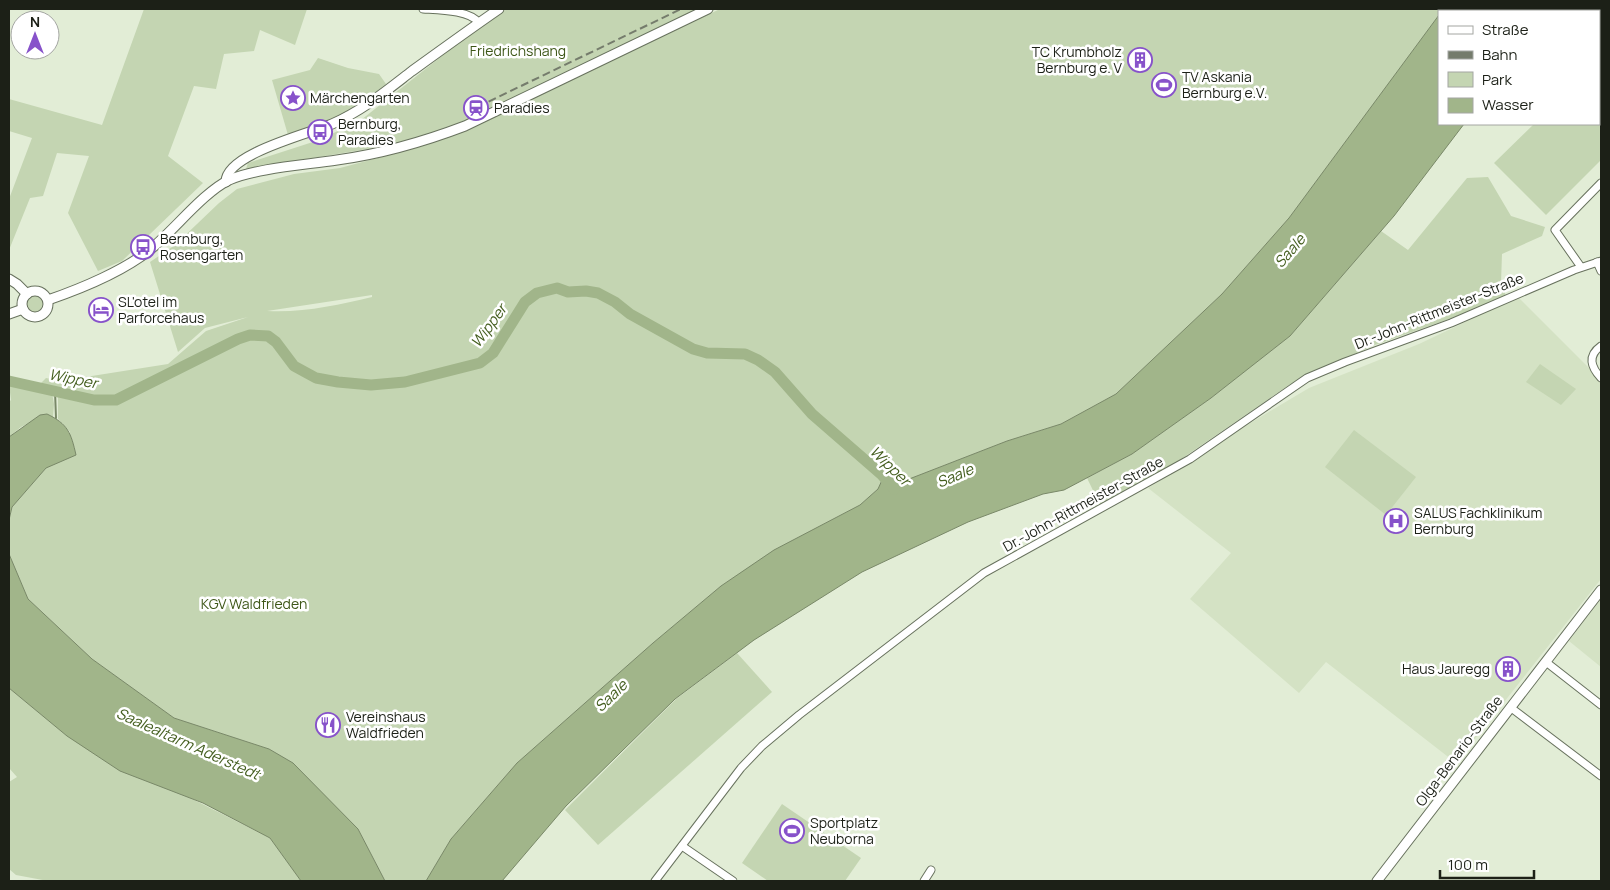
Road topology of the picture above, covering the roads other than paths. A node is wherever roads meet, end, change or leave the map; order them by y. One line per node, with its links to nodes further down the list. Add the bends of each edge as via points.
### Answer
1 (423, 9): 4 (street, via 465,14)
2 (499, 9): 4 (street)
3 (708, 9): 5 (street, via 465,126 429,140 368,155 248,174)
4 (479, 22): 5 (street, via 362,109 322,128 256,152 231,169)
5 (226, 182): 12 (street, via 145,254 111,273)
6 (1601, 183): 8 (street, via 1555,230)
7 (1599, 262): 8 (street, Dr.-John-Rittmeister-Straße); 9 (street)
8 (1581, 267): 22 (street, Dr.-John-Rittmeister-Straße, via 1307,378 1190,459 984,573 768,741 742,768)
9 (1601, 271)
10 (9, 279): 11 (street)
11 (27, 294): 12 (street, via 39,291); 13 (street)
12 (48, 300): 13 (street, via 47,310 38,317 29,316)
13 (23, 309): 14 (street)
14 (9, 314)
15 (1601, 346): 16 (street, via 1591,361)
16 (1601, 378)
17 (1601, 590): 18 (street, Olga-Benario-Straße)
18 (1546, 662): 19 (street); 20 (street, Olga-Benario-Straße)
19 (1601, 705)
20 (1510, 707): 21 (street); 27 (street, Olga-Benario-Straße)
21 (1601, 776)
22 (682, 846): 24 (street, Dr.-John-Rittmeister-Straße); 25 (street)
23 (931, 870): 26 (street)
24 (654, 881)
25 (733, 881)
26 (924, 881)
27 (1377, 881)

